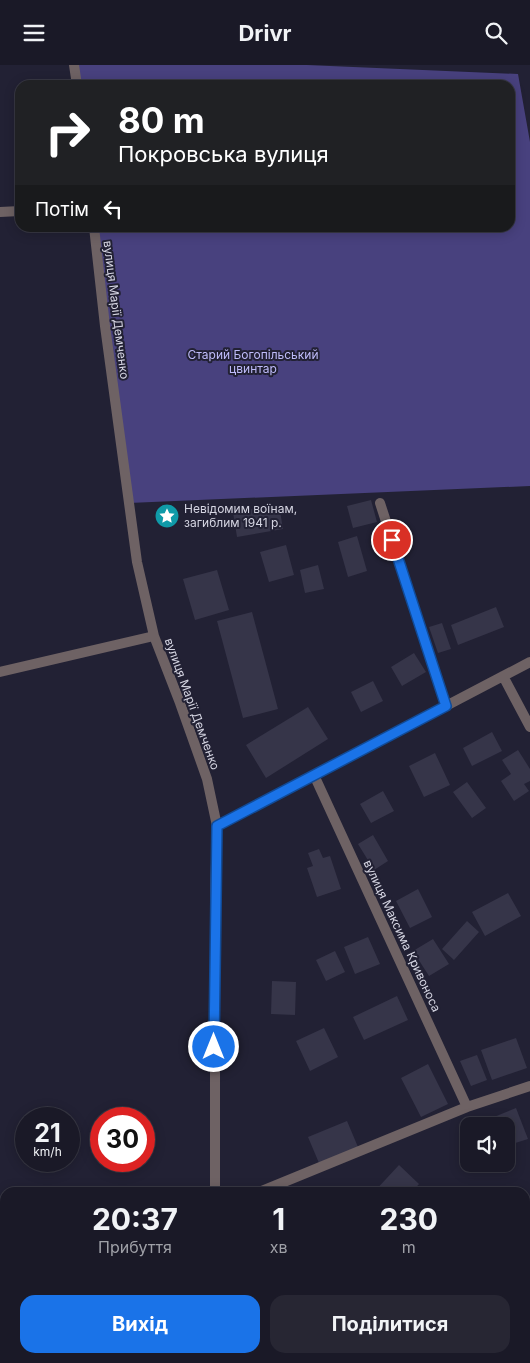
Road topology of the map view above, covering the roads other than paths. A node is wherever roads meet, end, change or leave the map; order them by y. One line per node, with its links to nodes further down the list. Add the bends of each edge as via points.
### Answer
1 (74, 65): 2 (street)
2 (76, 80)
3 (15, 211): 4 (street)
4 (0, 212)
5 (95, 232): 7 (street, вулиця Марії Демченко, via 137,562)
6 (380, 503): 11 (street)
7 (154, 636): 9 (street); 14 (street, вулиця Марії Демченко, via 207,779)
8 (530, 662): 10 (street)
9 (0, 672)
10 (503, 676): 11 (street); 12 (street)
11 (446, 706): 13 (street)
12 (530, 727)
13 (314, 775): 14 (street); 16 (street, вулиця Максима Кривоноса)
14 (217, 826): 17 (street, вулиця Марії Демченко)
15 (530, 1086): 16 (street)
16 (467, 1107): 18 (street)
17 (215, 1187)
18 (272, 1187)

